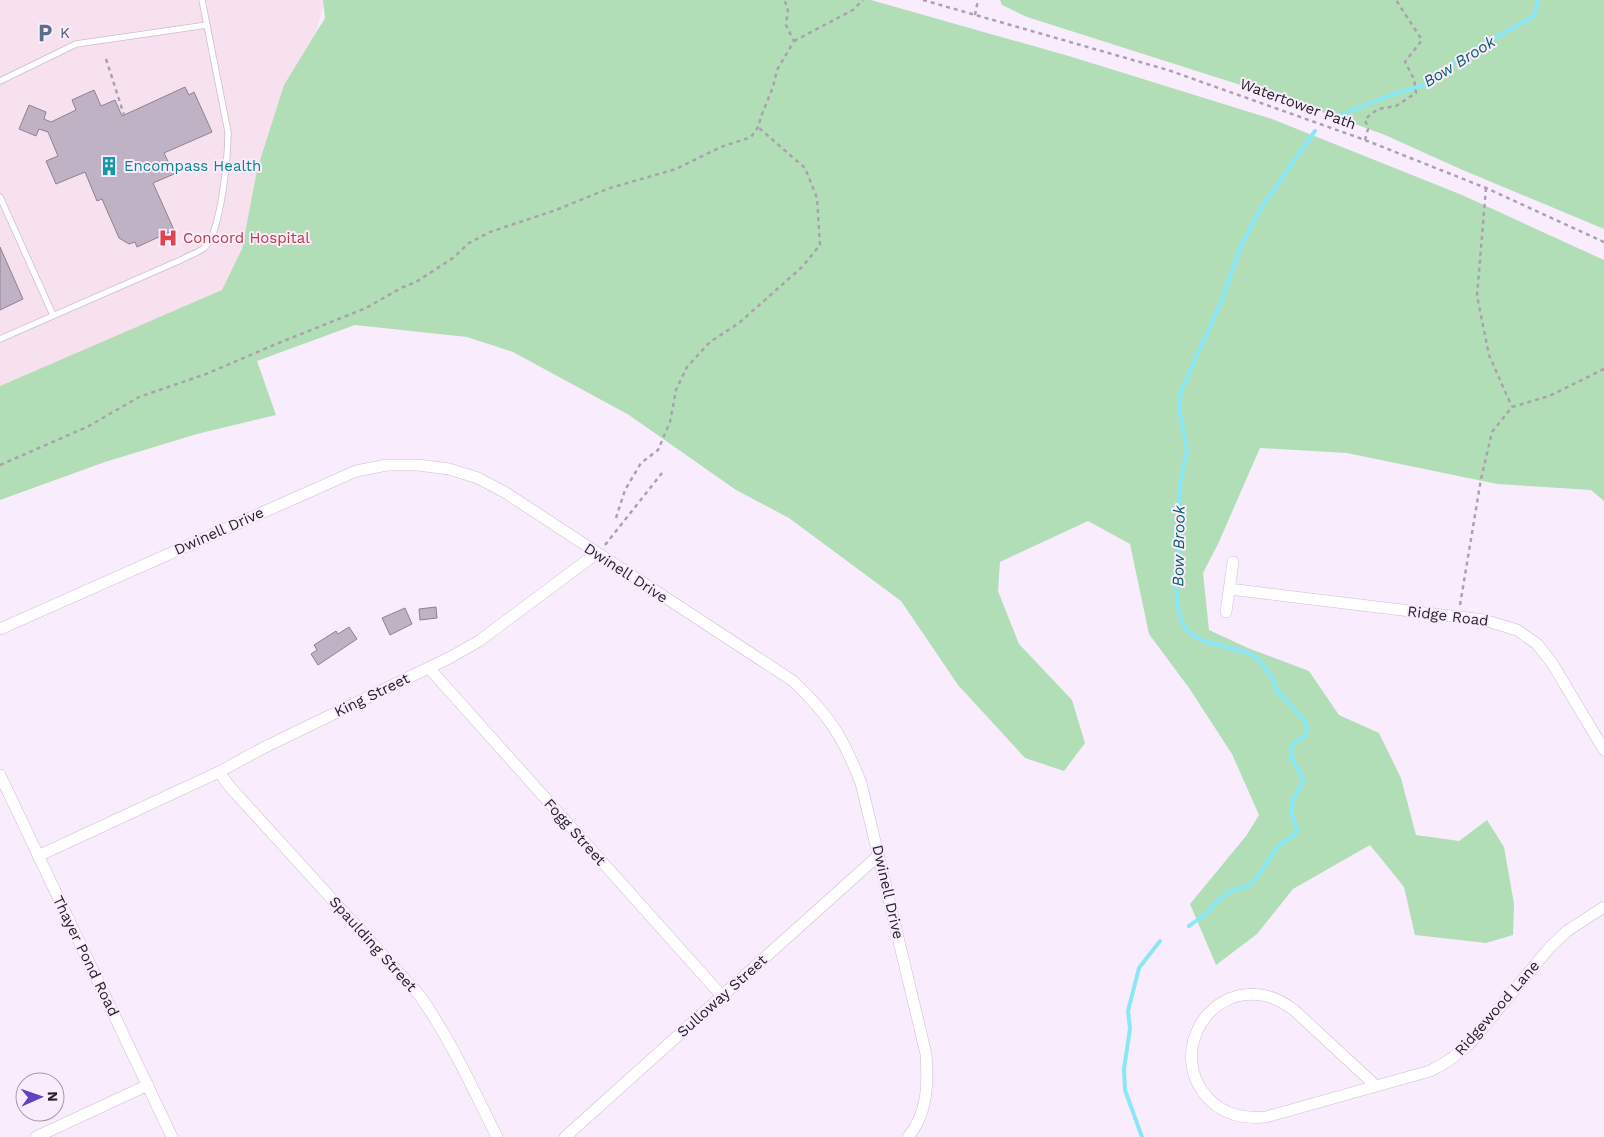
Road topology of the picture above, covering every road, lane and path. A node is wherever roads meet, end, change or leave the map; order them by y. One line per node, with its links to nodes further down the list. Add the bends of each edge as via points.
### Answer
1 (202, 0): 8 (lane)
2 (784, 0): 9 (path, via 788,8 786,25)
3 (862, 0): 9 (path, via 853,10)
4 (922, 0): 7 (path, Watertower Path)
5 (978, 0): 7 (path)
6 (1396, 0): 14 (path, via 1422,40 1405,62 1414,79 1416,94 1396,106 1378,109 1365,119 1368,129)
7 (975, 15): 14 (path, Watertower Path, via 1168,70)
8 (207, 25): 11 (lane, via 76,44); 18 (lane, via 228,132 222,192 211,238 204,248 183,259)
9 (794, 41): 13 (path, via 777,70)
10 (106, 59): 12 (path)
11 (0, 81)
12 (124, 115)
13 (758, 126): 22 (path, via 751,137 721,147 676,169 610,188 490,232 416,282 366,308 206,374 139,397 86,427); 24 (path, via 805,168 817,198 820,246 802,267 739,323 710,342 687,367 676,390 670,422 658,450 641,463 625,490)
14 (1365, 140): 15 (path, Watertower Path)
15 (1486, 188): 17 (path, Watertower Path); 21 (path, via 1477,296 1489,355)
16 (0, 197): 18 (lane)
17 (1604, 242)
18 (53, 314): 19 (lane)
19 (0, 339)
20 (1604, 369): 21 (path, via 1549,396)
21 (1512, 407): 29 (path, via 1492,432)
22 (0, 465)
23 (662, 474): 25 (path)
24 (616, 518)
25 (597, 554): 30 (street, Dwinell Drive, via 506,492 478,478 449,469 387,464 356,471); 31 (street, King Street, via 479,641); 35 (street, Dwinell Drive, via 793,681 816,703 850,754 861,783)
26 (1233, 562): 27 (street)
27 (1229, 590): 28 (street); 29 (street, Ridge Road)
28 (1226, 612)
29 (1458, 618): 32 (street, Ridge Road, via 1505,625 1537,644 1552,663)
30 (0, 629)
31 (429, 668): 33 (street, King Street); 38 (street, Fogg Street)
32 (1604, 750)
33 (219, 772): 36 (street, King Street); 43 (street, Spaulding Street, via 420,996 454,1049)
34 (0, 775): 36 (street, Thayer Pond Road)
35 (879, 855): 38 (street, Sulloway Street); 45 (street, Dwinell Drive, via 926,1054 928,1084 925,1099 916,1128)
36 (38, 856): 39 (street, Thayer Pond Road)
37 (1604, 907): 40 (street, Ridgewood Lane, via 1567,931 1550,947 1459,1054 1430,1071)
38 (722, 996): 44 (street, Sulloway Street)
39 (148, 1086): 41 (street); 42 (street, Thayer Pond Road)
40 (1376, 1086): 40 (street, Ridgewood Lane, via 1294,1010 1268,996 1253,994 1224,1001 1202,1021 1195,1034 1192,1048 1195,1078 1211,1102 1237,1116 1266,1117)
41 (36, 1137)
42 (172, 1137)
43 (498, 1137)
44 (565, 1137)
45 (908, 1137)

